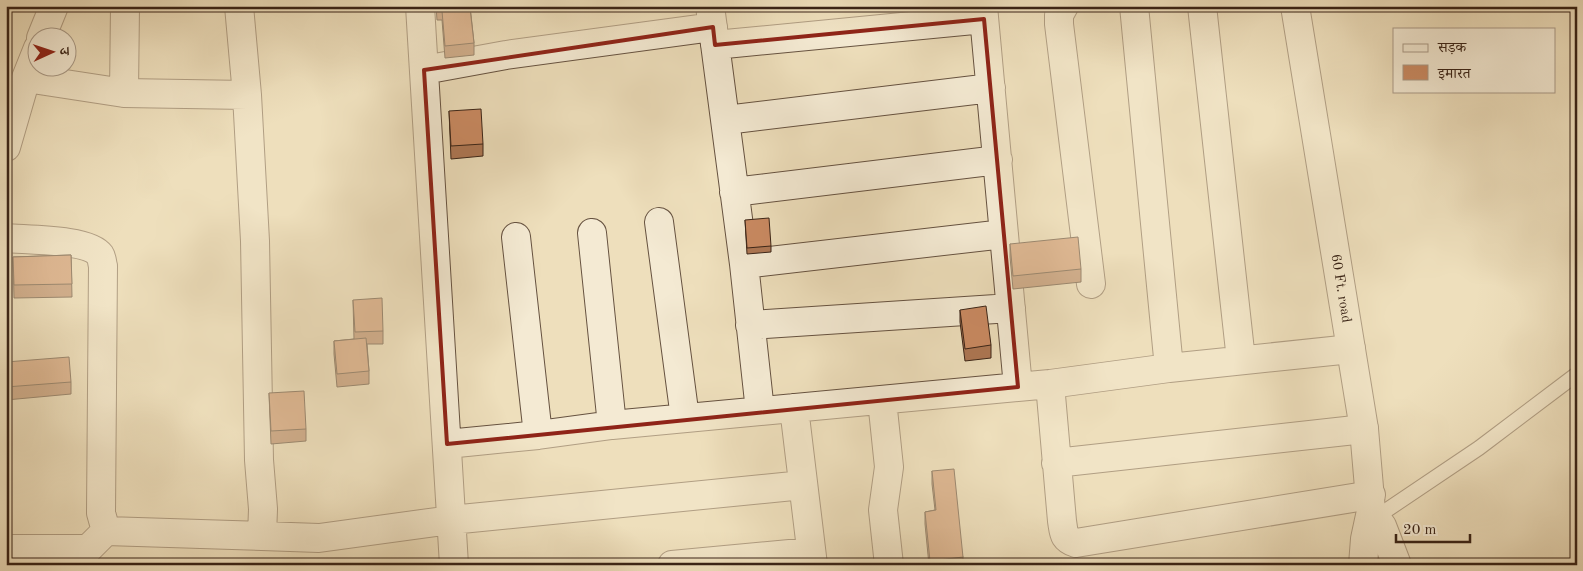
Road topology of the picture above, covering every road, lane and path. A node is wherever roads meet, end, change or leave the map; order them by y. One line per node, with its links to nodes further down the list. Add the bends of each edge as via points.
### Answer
1 (54, 6): 11 (street)
2 (125, 6): 16 (street)
3 (239, 6): 17 (street)
4 (420, 6): 12 (street)
5 (1064, 6): 28 (street, via 1059,24)
6 (1134, 6): 33 (street)
7 (1202, 6): 32 (street)
8 (1295, 6): 31 (street, 60 Ft. road)
9 (984, 12): 10 (street); 15 (street)
10 (712, 26): 12 (street); 18 (street)
11 (46, 28)
12 (424, 70): 44 (street)
13 (28, 73): 14 (street)
14 (26, 78): 16 (street); 19 (street)
15 (991, 88): 18 (street); 20 (street)
16 (124, 93): 17 (street)
17 (247, 95): 50 (street, via 255,241)
18 (726, 120): 21 (street)
19 (6, 147)
20 (998, 160): 21 (street); 24 (street)
21 (734, 192): 27 (street)
22 (660, 222): 40 (street)
23 (592, 233): 41 (street)
24 (1004, 234): 27 (street); 29 (street)
25 (516, 237): 43 (street)
26 (6, 238): 49 (street, via 72,242 92,248 101,256 101,513)
27 (744, 264): 30 (street)
28 (1091, 284)
29 (1011, 308): 30 (street); 36 (street)
30 (750, 325): 39 (street)
31 (1351, 349): 32 (street); 42 (street, 60 Ft. road)
32 (1241, 360): 33 (street)
33 (1169, 368): 35 (street)
34 (1577, 374): 47 (lane, via 1479,448)
35 (1050, 384): 36 (street); 45 (street)
36 (1018, 388): 37 (street)
37 (882, 400): 38 (street); 55 (street, via 889,467 883,510)
38 (794, 408): 39 (street); 46 (street)
39 (760, 411): 40 (street)
40 (685, 418): 41 (street)
41 (612, 425): 43 (street)
42 (1364, 429): 45 (street); 47 (street, 60 Ft. road)
43 (538, 435): 44 (street)
44 (446, 444): 48 (street)
45 (1056, 462): 47 (street, via 1064,535 1076,543)
46 (803, 484): 48 (street); 52 (street)
47 (1372, 508): 56 (street); 57 (street, 60 Ft. road)
48 (451, 520): 50 (street, via 320,538); 53 (street)
49 (106, 531): 50 (street); 51 (street, via 88,549)
50 (262, 536)
51 (6, 549)
52 (812, 559): 54 (street)
53 (454, 565)
54 (672, 565)
55 (889, 565)
56 (1363, 565)
57 (1397, 565)

